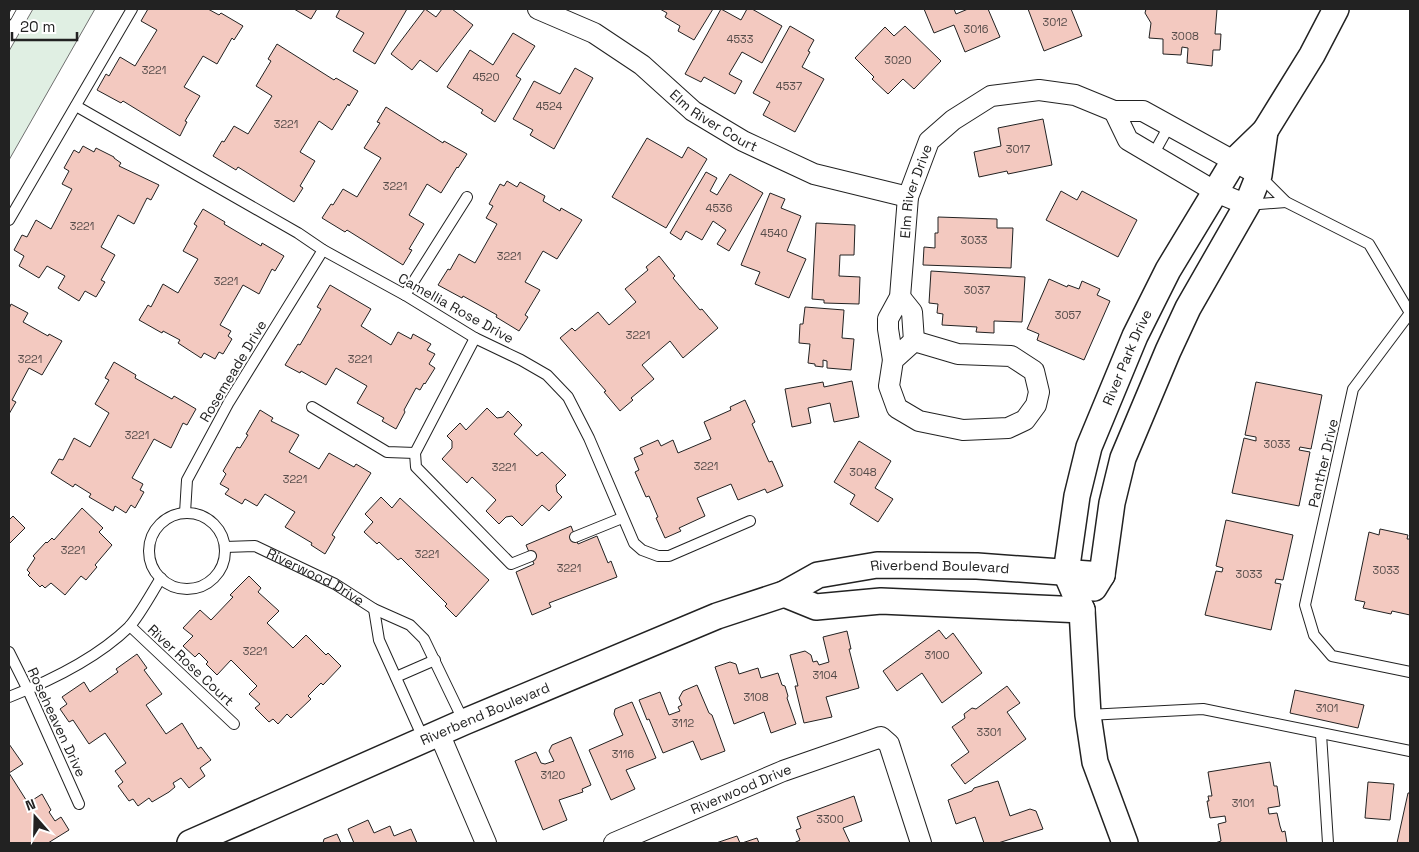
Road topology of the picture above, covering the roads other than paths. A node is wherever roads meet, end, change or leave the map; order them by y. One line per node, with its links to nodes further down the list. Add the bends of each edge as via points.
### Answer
1 (132, 9): 4 (lane)
2 (538, 9): 13 (street, Elm River Court, via 594,32 642,65 693,111 743,141 814,174)
3 (1336, 9): 7 (street, River Park Drive)
4 (76, 106): 16 (lane); 17 (lane, Camellia Rose Drive)
5 (1114, 111): 6 (street, Elm River Drive, via 1144,111); 8 (street, via 1128,140); 13 (street, Elm River Drive, via 1075,95 1048,91 991,96 953,120 929,141)
6 (1169, 126): 8 (lane); 9 (street, Elm River Drive)
7 (1265, 131): 9 (street, River Park Drive); 10 (street, River Park Drive)
8 (1153, 156): 11 (street)
9 (1234, 161): 10 (street, Elm River Drive); 11 (street, River Park Drive)
10 (1259, 175): 14 (lane, Panther Drive); 15 (street, River Park Drive)
11 (1216, 192): 15 (street); 32 (street, River Park Drive, via 1156,292 1089,447)
12 (467, 197): 18 (lane)
13 (908, 197): 19 (street, Elm River Drive)
14 (1286, 202): 15 (lane); 20 (lane, Panther Drive, via 1369,244)
15 (1247, 205): 33 (street, River Park Drive, via 1184,317 1123,458 1112,503)
16 (9, 220)
17 (323, 250): 18 (lane, Camellia Rose Drive); 26 (lane, Rosemeade Drive, via 229,402 187,480)
18 (405, 295): 21 (lane, Camellia Rose Drive)
19 (900, 297): 22 (street, via 912,312); 23 (street, Elm River Drive, via 888,319)
20 (1410, 313): 41 (lane, Panther Drive, via 1353,388 1305,605 1314,635 1332,656)
21 (475, 338): 25 (lane); 27 (lane, Camellia Rose Drive, via 547,376 568,397)
22 (914, 340): 23 (street); 23 (street, Elm River Drive, via 958,354 1011,356 1034,371 1040,392 1036,405 1025,420 1008,428 963,430 919,421 897,408 889,386)
23 (893, 360)
24 (312, 407): 25 (lane, via 386,452)
25 (415, 453): 31 (lane, via 416,467 511,564)
26 (185, 513): 30 (lane, via 214,523 222,534); 34 (lane, via 172,516 154,532 150,554)
27 (622, 518): 28 (lane, Camellia Rose Drive, via 634,543 658,556 669,556); 29 (lane)
28 (750, 522)
29 (575, 537)
30 (225, 547): 34 (lane, via 224,561 218,573 203,585 190,589 177,587); 36 (lane, Riverwood Drive, via 256,546 334,584)
31 (531, 556)
32 (1066, 573): 33 (street, Riverbend Boulevard); 35 (street, Riverbend Boulevard, via 977,566 877,565 818,576); 37 (street)
33 (1102, 575): 37 (street, River Park Drive)
34 (161, 578): 38 (lane)
35 (784, 594): 37 (street, via 816,607 881,601); 46 (street, Riverbend Boulevard, via 717,616)
36 (374, 610): 40 (lane, Riverwood Drive, via 410,625 424,639); 42 (lane, Riverwood Drive, via 378,640)
37 (1082, 610): 45 (street)
38 (130, 626): 43 (lane, via 88,659); 47 (lane, River Rose Court)
39 (9, 652): 43 (lane, Roseheaven Drive)
40 (435, 660): 42 (lane); 46 (lane, Riverwood Drive)
41 (1410, 672)
42 (396, 677): 49 (lane, Riverwood Drive)
43 (28, 690): 44 (lane); 51 (lane, Roseheaven Drive)
44 (9, 697)
45 (1088, 715): 48 (lane, via 1203,709); 56 (street, via 1095,762)
46 (464, 722): 49 (street, Riverbend Boulevard)
47 (234, 724)
48 (1321, 734): 50 (lane); 57 (lane)
49 (431, 736): 52 (street, Riverbend Boulevard); 53 (street)
50 (1410, 751)
51 (79, 804)
52 (190, 843)
53 (486, 843)
54 (614, 843): 55 (street, Riverwood Drive, via 783,771 881,738 889,744)
55 (921, 843)
56 (1125, 843)
57 (1328, 843)

